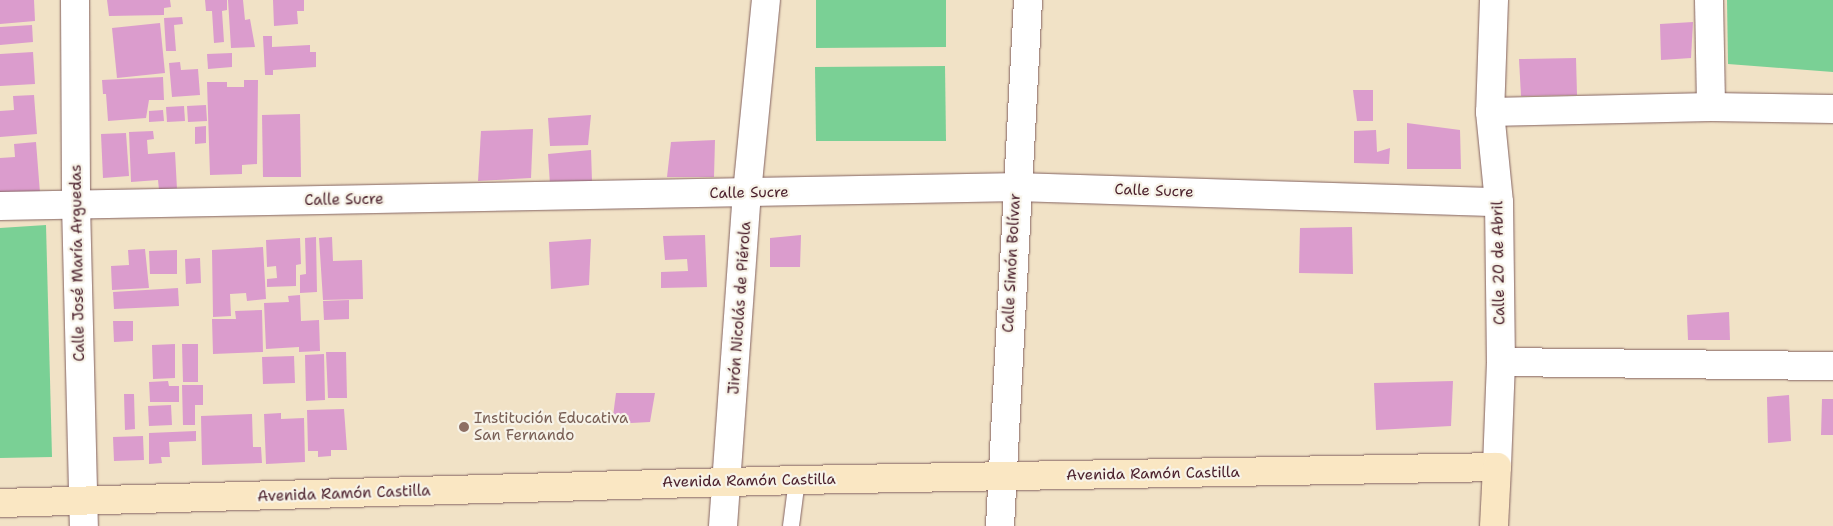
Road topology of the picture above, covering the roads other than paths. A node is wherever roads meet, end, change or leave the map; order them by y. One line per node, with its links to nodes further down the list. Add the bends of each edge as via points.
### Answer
1 (75, 0): 12 (street, Calle José María Arguedas)
2 (766, 0): 10 (street, Jirón Nicolás de Piérola)
3 (1028, 0): 9 (street, Calle Simón Bolívar)
4 (1494, 0): 8 (street, Calle 20 de Abril)
5 (1709, 0): 6 (street)
6 (1711, 107): 7 (street); 8 (street)
7 (1833, 109)
8 (1490, 112): 11 (street, Calle 20 de Abril)
9 (1016, 187): 10 (street, Calle Sucre); 11 (street, Calle Sucre); 17 (street, Calle Simón Bolívar)
10 (747, 193): 12 (street, Calle Sucre); 19 (street, Jirón Nicolás de Piérola)
11 (1498, 202): 14 (street, Calle 20 de Abril)
12 (76, 204): 13 (street, Calle Sucre); 21 (street, Calle José María Arguedas)
13 (0, 206)
14 (1501, 362): 15 (street); 16 (street, Calle 20 de Abril)
15 (1833, 366)
16 (1497, 467): 17 (main road, Avenida Ramón Castilla); 25 (main road, Calle 20 de Abril)
17 (1002, 477): 18 (main road, Avenida Ramón Castilla); 24 (street, Calle Simón Bolívar)
18 (797, 480): 19 (main road, Avenida Ramón Castilla); 23 (lane)
19 (728, 482): 21 (main road, Avenida Ramón Castilla); 22 (street, Jirón Nicolás de Piérola)
20 (0, 503): 21 (main road, Avenida Ramón Castilla)
21 (84, 514)
22 (723, 526)
23 (791, 526)
24 (1000, 526)
25 (1494, 526)

